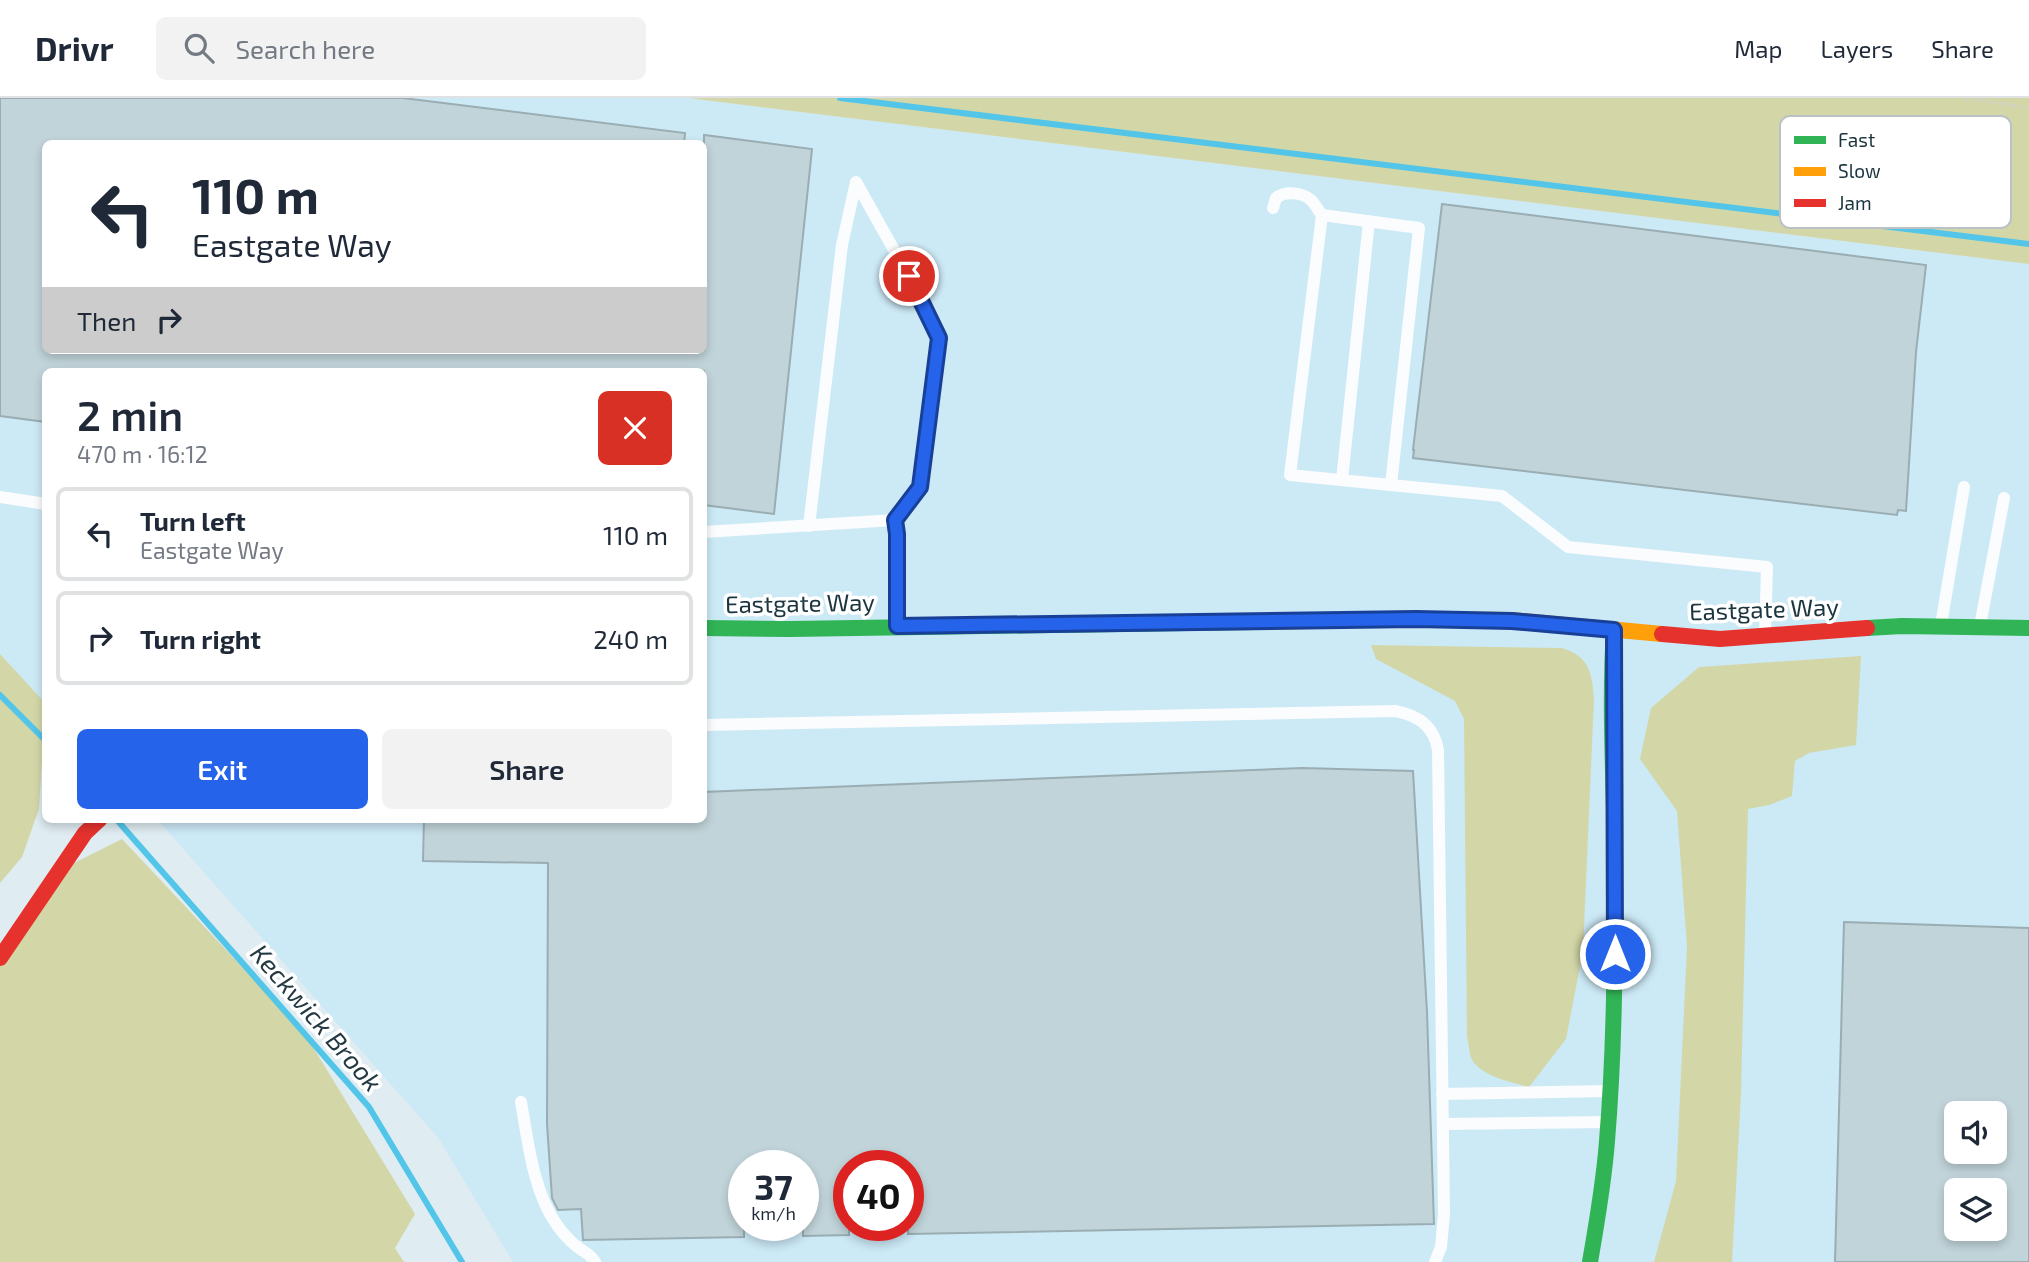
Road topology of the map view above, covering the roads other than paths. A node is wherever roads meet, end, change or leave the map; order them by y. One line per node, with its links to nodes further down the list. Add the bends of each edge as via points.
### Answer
1 (1273, 208): 2 (lane, via 1283,193 1295,194 1309,198)
2 (1322, 215): 3 (lane); 4 (lane, via 1290,475)
3 (1369, 221): 4 (lane); 5 (lane, via 1419,228)
4 (1342, 480): 5 (lane)
5 (1391, 485): 19 (lane, via 1502,496 1568,547 1767,567)
6 (1964, 487): 13 (lane)
7 (0, 497): 9 (lane)
8 (2004, 498): 15 (lane)
9 (42, 502)
10 (895, 520): 11 (lane); 11 (lane, via 920,487 939,338 856,182 842,245); 14 (lane)
11 (809, 526): 12 (lane)
12 (707, 532)
13 (1941, 625): 15 (street, Eastgate Way); 19 (street, Eastgate Way)
14 (897, 626): 16 (street, Eastgate Way); 18 (street, Eastgate Way, via 1416,619)
15 (1980, 626): 17 (street, Eastgate Way)
16 (707, 628)
17 (2029, 628)
18 (1614, 630): 19 (street, Eastgate Way, via 1720,639); 23 (street, via 1615,1006)
19 (1765, 636)
20 (707, 725): 24 (lane, via 1395,711 1418,718 1433,733 1438,750)
21 (96, 823): 22 (street)
22 (0, 958)
23 (1610, 1091): 24 (lane); 26 (street)
24 (1442, 1094): 27 (lane)
25 (521, 1102): 28 (lane, via 546,1208 576,1247)
26 (1608, 1122): 27 (lane); 30 (street)
27 (1443, 1124): 29 (lane, via 1444,1223)
28 (596, 1262)
29 (1435, 1262)
30 (1590, 1262)

